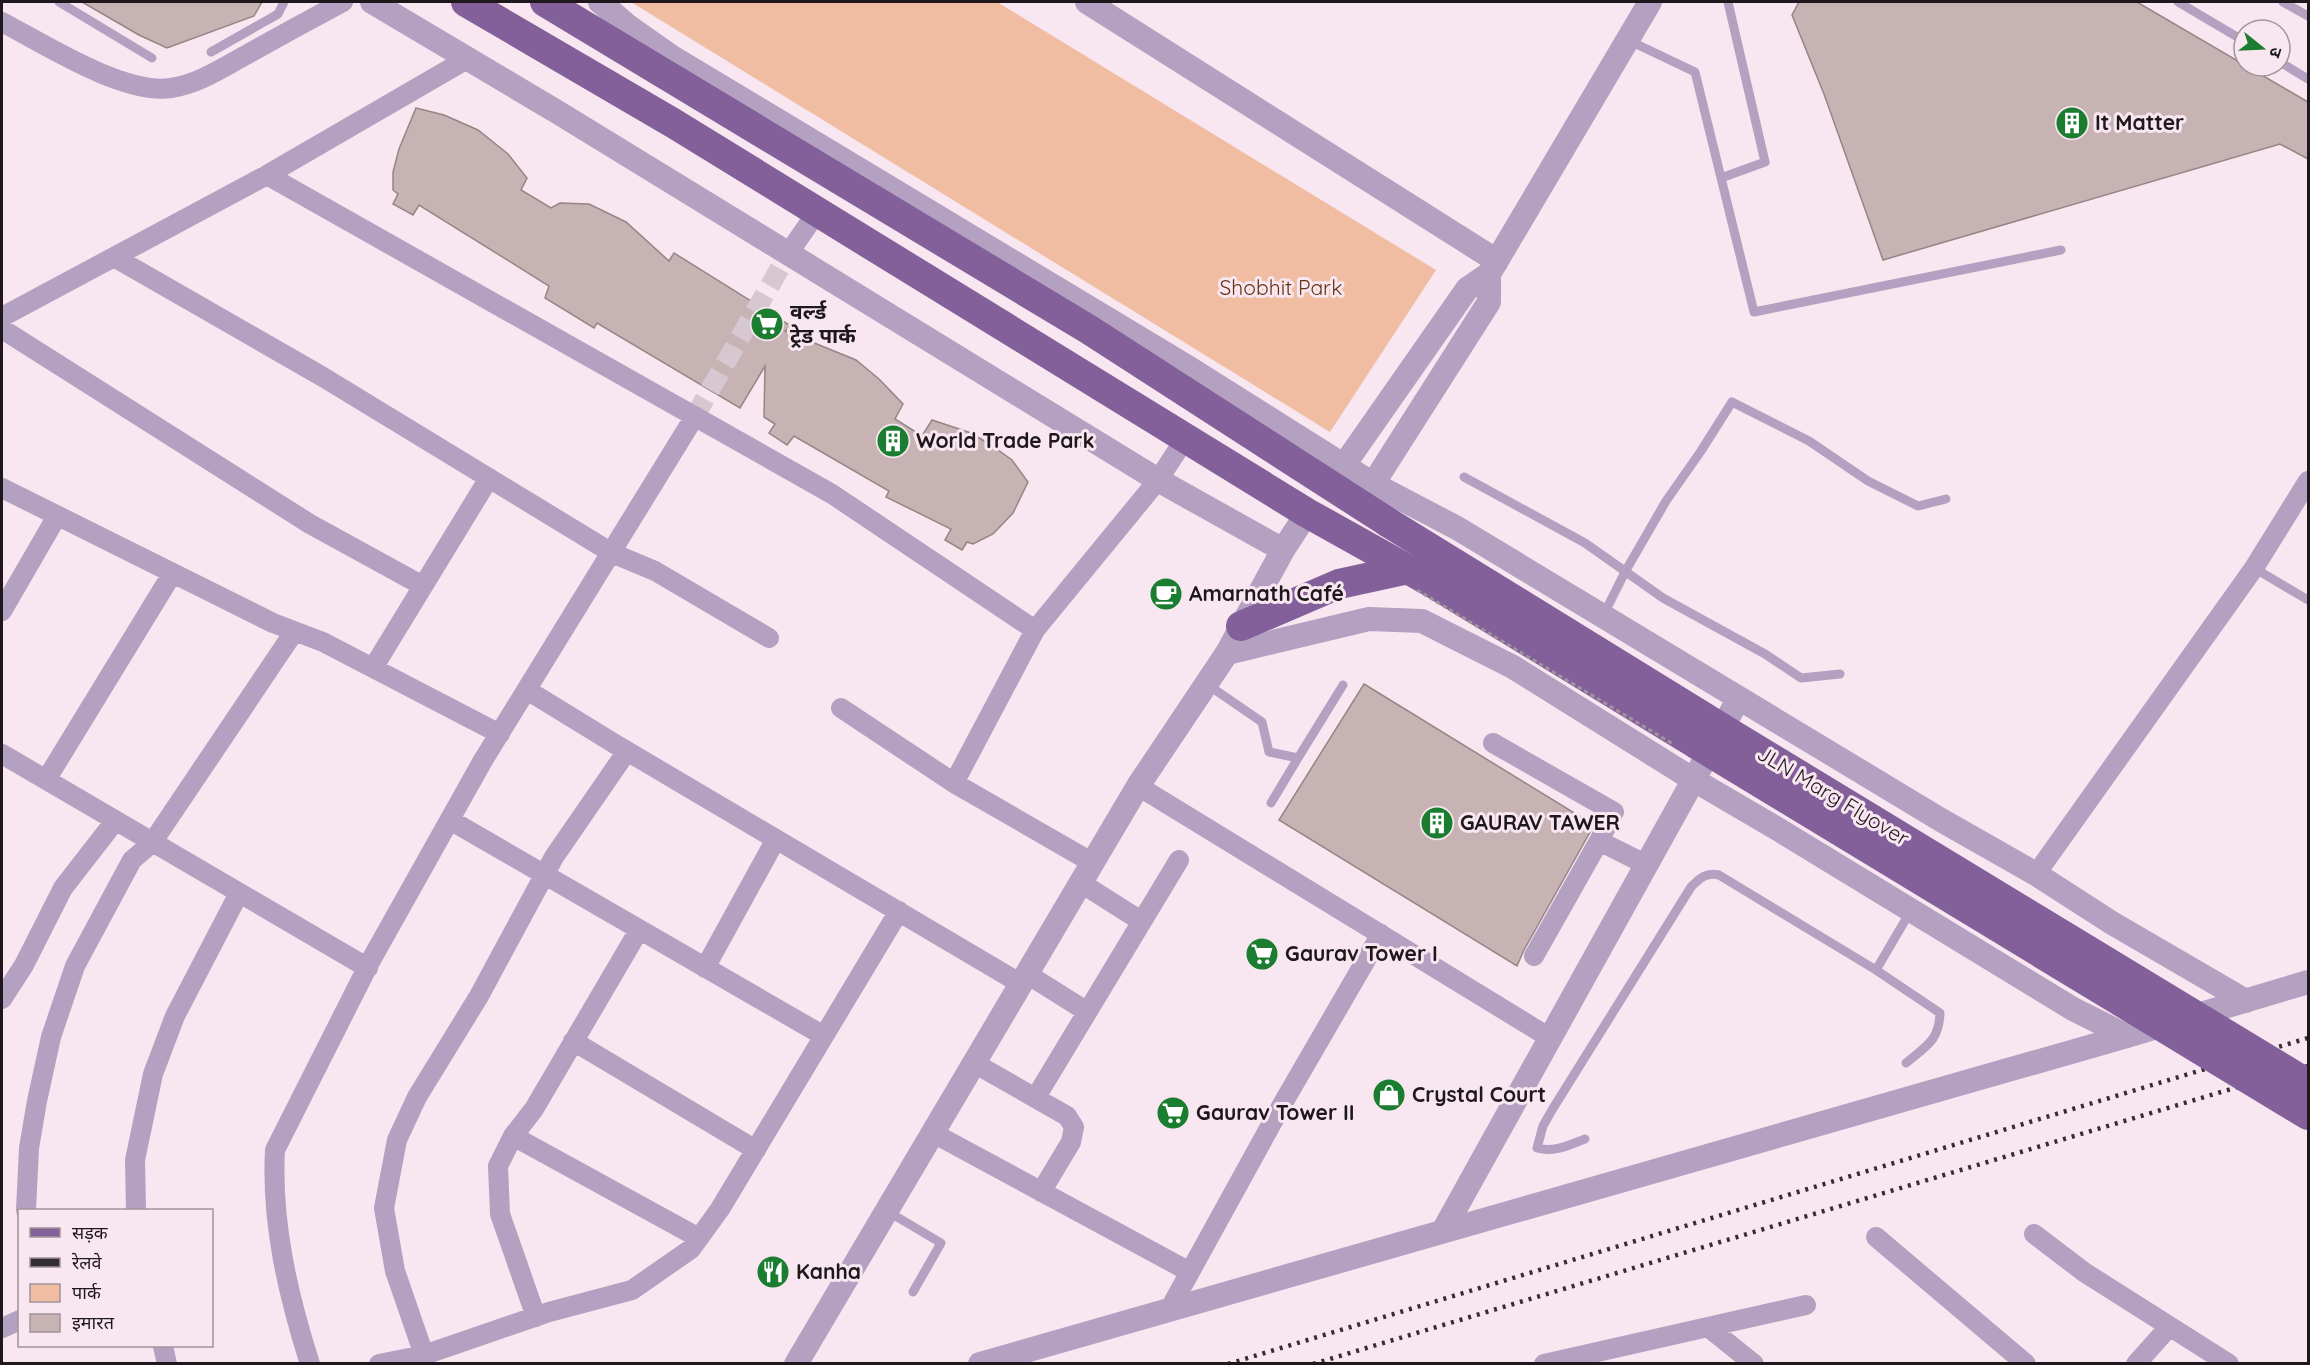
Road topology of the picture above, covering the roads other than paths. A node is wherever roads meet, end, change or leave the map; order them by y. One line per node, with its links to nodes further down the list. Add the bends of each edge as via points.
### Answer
1 (59, 2): 18 (lane)
2 (284, 2): 17 (lane, via 270,20)
3 (343, 2): 14 (street, via 200,80 170,88 141,87 109,76)
4 (466, 2): 24 (main road, JLN Marg Flyover)
5 (545, 2): 12 (main road, JLN Marg Flyover)
6 (1087, 2): 28 (street)
7 (1650, 2): 16 (street)
8 (1728, 2): 23 (lane, via 1765,162)
9 (2178, 2): 15 (lane)
10 (2283, 2): 13 (lane)
11 (380, 6): 19 (street)
12 (602, 15): 33 (main road, JLN Marg Flyover, via 1088,329)
13 (2308, 16)
14 (2, 22)
15 (2232, 34)
16 (1628, 39): 23 (lane, via 1695,72); 28 (street)
17 (211, 52)
18 (152, 57)
19 (467, 59): 22 (street); 26 (street)
20 (2292, 69): 21 (lane)
21 (2308, 79)
22 (267, 175): 27 (street); 31 (street)
23 (1721, 178): 25 (lane, via 1754,312)
24 (817, 212): 26 (street); 32 (main road, JLN Marg Flyover)
25 (2061, 250)
26 (788, 254): 36 (street)
27 (114, 257): 29 (street); 35 (street)
28 (1493, 268): 33 (street, via 1467,289); 39 (street, via 1489,302)
29 (2, 317)
30 (2, 329): 49 (street, via 310,524)
31 (694, 416): 44 (street); 54 (street, via 832,494)
32 (1185, 439): 36 (street); 41 (main road, JLN Marg Flyover)
33 (1337, 475): 39 (main road, JLN Marg Flyover)
34 (1464, 477): 47 (lane, via 1585,543)
35 (489, 478): 44 (street); 49 (street)
36 (1158, 480): 43 (street); 54 (street)
37 (2, 488): 42 (street)
38 (2306, 490): 45 (street)
39 (1366, 494): 52 (street, via 1456,528); 106 (main road, JLN Marg Flyover, bridge, via 1389,523)
40 (1946, 499): 47 (lane, via 1918,506 1868,481 1809,441 1732,402 1666,501)
41 (1307, 513): 43 (street); 46 (main road, JLN Marg Flyover)
42 (57, 516): 48 (street); 51 (street)
43 (1283, 550): 53 (street)
44 (612, 553): 56 (street, via 655,571); 62 (street)
45 (2254, 568): 50 (lane); 83 (street)
46 (1408, 569): 53 (main road, via 1339,584); 108 (main road, JLN Marg Flyover, bridge)
47 (1625, 572): 52 (lane); 59 (lane, via 1801,678)
48 (172, 574): 55 (street); 70 (street)
49 (423, 586): 58 (street)
50 (2308, 600)
51 (2, 611)
52 (1603, 616): 63 (street)
53 (1241, 626): 57 (street)
54 (1035, 630): 72 (street)
55 (294, 632): 58 (street); 79 (street)
56 (769, 638)
57 (1227, 653): 60 (street); 71 (street, via 1369,619 1422,621 1513,667)
58 (373, 668): 65 (street)
59 (1840, 674)
60 (1206, 684): 69 (lane, via 1262,722 1269,752); 73 (street)
61 (1343, 685): 69 (lane)
62 (527, 690): 65 (street); 67 (street)
63 (1739, 698): 71 (street); 83 (street)
64 (841, 708): 72 (street)
65 (500, 734): 75 (street)
66 (1493, 743): 78 (street, via 1614,812)
67 (627, 751): 77 (street); 84 (street)
68 (2, 754): 70 (street)
69 (1298, 758): 74 (lane)
70 (46, 780): 76 (street)
71 (1694, 780): 81 (street); 86 (street)
72 (954, 783): 82 (street)
73 (1138, 786): 82 (street); 90 (street)
74 (1271, 803)
75 (450, 820): 84 (street); 92 (street)
76 (115, 821): 79 (street); 97 (street, via 63,888)
77 (776, 839): 87 (street); 93 (street)
78 (1599, 842): 81 (street); 91 (street)
79 (152, 843): 85 (street); 114 (street, via 132,860 75,966 51,1038 37,1101 29,1148)
80 (1179, 860): 88 (street)
81 (1647, 865): 102 (street)
82 (1087, 873): 88 (street); 95 (street)
83 (2036, 874): 98 (street)
84 (544, 875): 89 (street); 131 (street, via 479,996 417,1097 397,1140 384,1208 395,1271)
85 (239, 893): 92 (street); 115 (street, via 175,1016 153,1074 135,1160)
86 (1911, 910): 94 (lane); 101 (street, via 2073,1010)
87 (898, 911): 95 (street); 100 (street)
88 (1142, 921): 99 (street)
89 (639, 930): 93 (street); 103 (street)
90 (1381, 934): 102 (street); 121 (street)
91 (1534, 956)
92 (368, 968): 133 (street, via 275,1150 273,1177 281,1252)
93 (705, 968): 100 (street)
94 (1876, 970): 105 (lane, via 1940,1013 1940,1028 1933,1039); 111 (lane, via 1719,875 1701,876 1690,887 1552,1110 1537,1148 1556,1150)
95 (1024, 979): 99 (street); 104 (street)
96 (2308, 982): 98 (street)
97 (2, 999)
98 (2246, 1001): 101 (street)
99 (1086, 1011): 107 (street)
100 (824, 1036): 112 (street)
101 (2127, 1036): 117 (street)
102 (1550, 1038): 117 (street)
103 (573, 1041): 110 (street, via 534,1109); 112 (street)
104 (974, 1063): 107 (street); 109 (street)
105 (1906, 1063)
106 (2308, 1084)
107 (1036, 1097): 113 (street, via 1067,1116 1074,1127 1071,1142)
108 (2308, 1115)
109 (933, 1133): 113 (street); 116 (street)
110 (513, 1136): 120 (street); 125 (street, via 498,1166 500,1214)
111 (1585, 1139)
112 (756, 1150): 120 (street)
113 (1041, 1191): 121 (street)
114 (26, 1209)
115 (136, 1209)
116 (887, 1211): 122 (lane, via 941,1243); 135 (street)
117 (1443, 1232): 124 (street)
118 (2034, 1233): 128 (street, via 2084,1272)
119 (1876, 1237): 139 (street)
120 (699, 1238): 125 (street, via 691,1249 632,1290)
121 (1190, 1272): 124 (street)
122 (913, 1292)
123 (1806, 1305): 127 (street)
124 (1169, 1310): 136 (street)
125 (536, 1317): 131 (street)
126 (18, 1321): 129 (street)
127 (1708, 1327): 137 (street); 138 (street)
128 (2169, 1327): 140 (street); 141 (street)
129 (2, 1328)
130 (163, 1347): 132 (street)
131 (424, 1355): 134 (street)
132 (167, 1364)
133 (310, 1364)
134 (379, 1364)
135 (796, 1364)
136 (980, 1364)
137 (1544, 1364)
138 (1754, 1364)
139 (2026, 1364)
140 (2136, 1364)
141 (2229, 1364)

